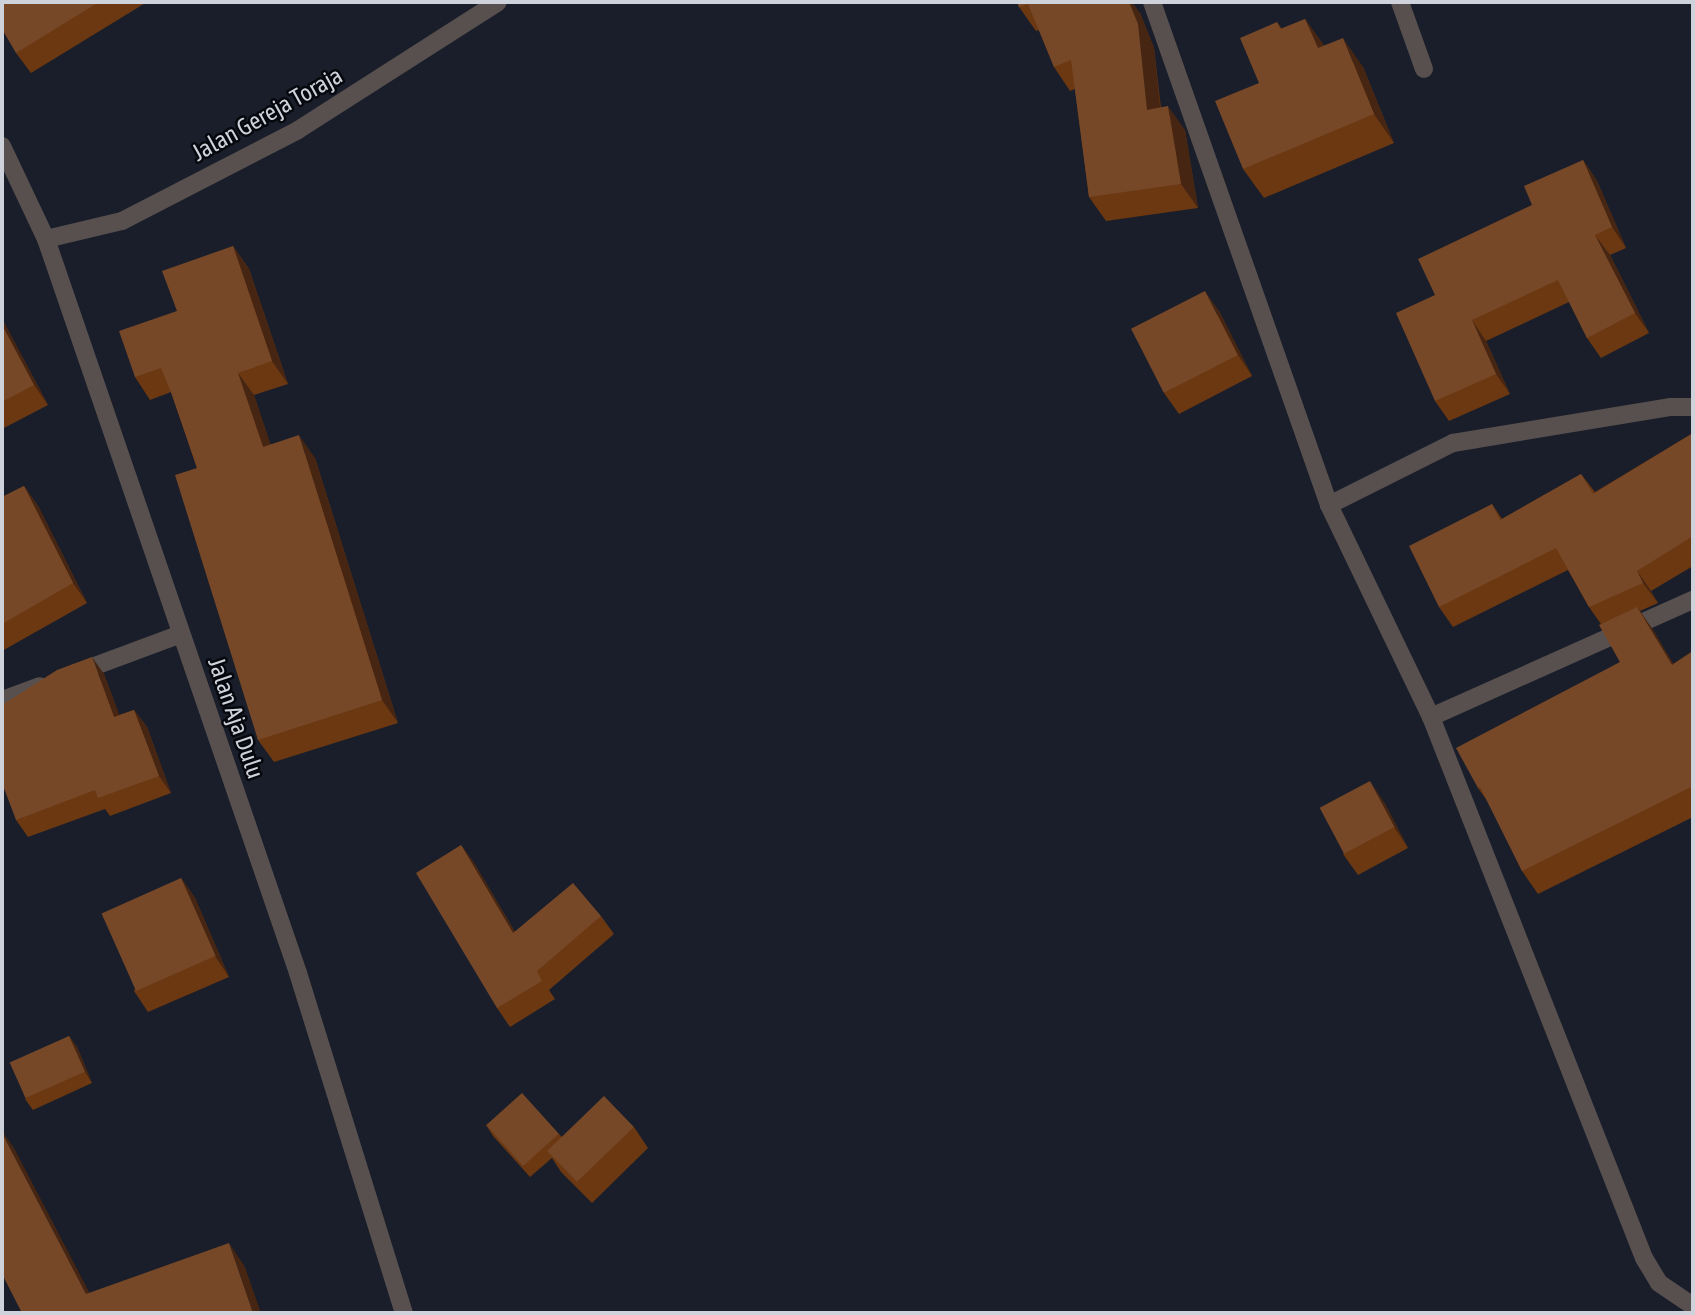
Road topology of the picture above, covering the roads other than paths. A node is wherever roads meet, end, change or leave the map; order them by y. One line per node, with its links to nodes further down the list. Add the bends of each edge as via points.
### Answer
1 (498, 2): 6 (street, Jalan Gereja Toraja, via 298,130 122,221)
2 (1152, 2): 8 (street)
3 (1400, 2): 4 (street)
4 (1424, 69)
5 (2, 146): 6 (street, Jalan Aja Dulu)
6 (46, 239): 10 (street, Jalan Aja Dulu)
7 (1693, 407): 8 (street, via 1453,443)
8 (1329, 505): 12 (street)
9 (1693, 600): 12 (street)
10 (181, 634): 11 (street); 14 (street, Jalan Aja Dulu, via 298,973)
11 (2, 701)
12 (1432, 717): 13 (street, via 1644,1258 1659,1283)
13 (1693, 1306)
14 (404, 1313)

